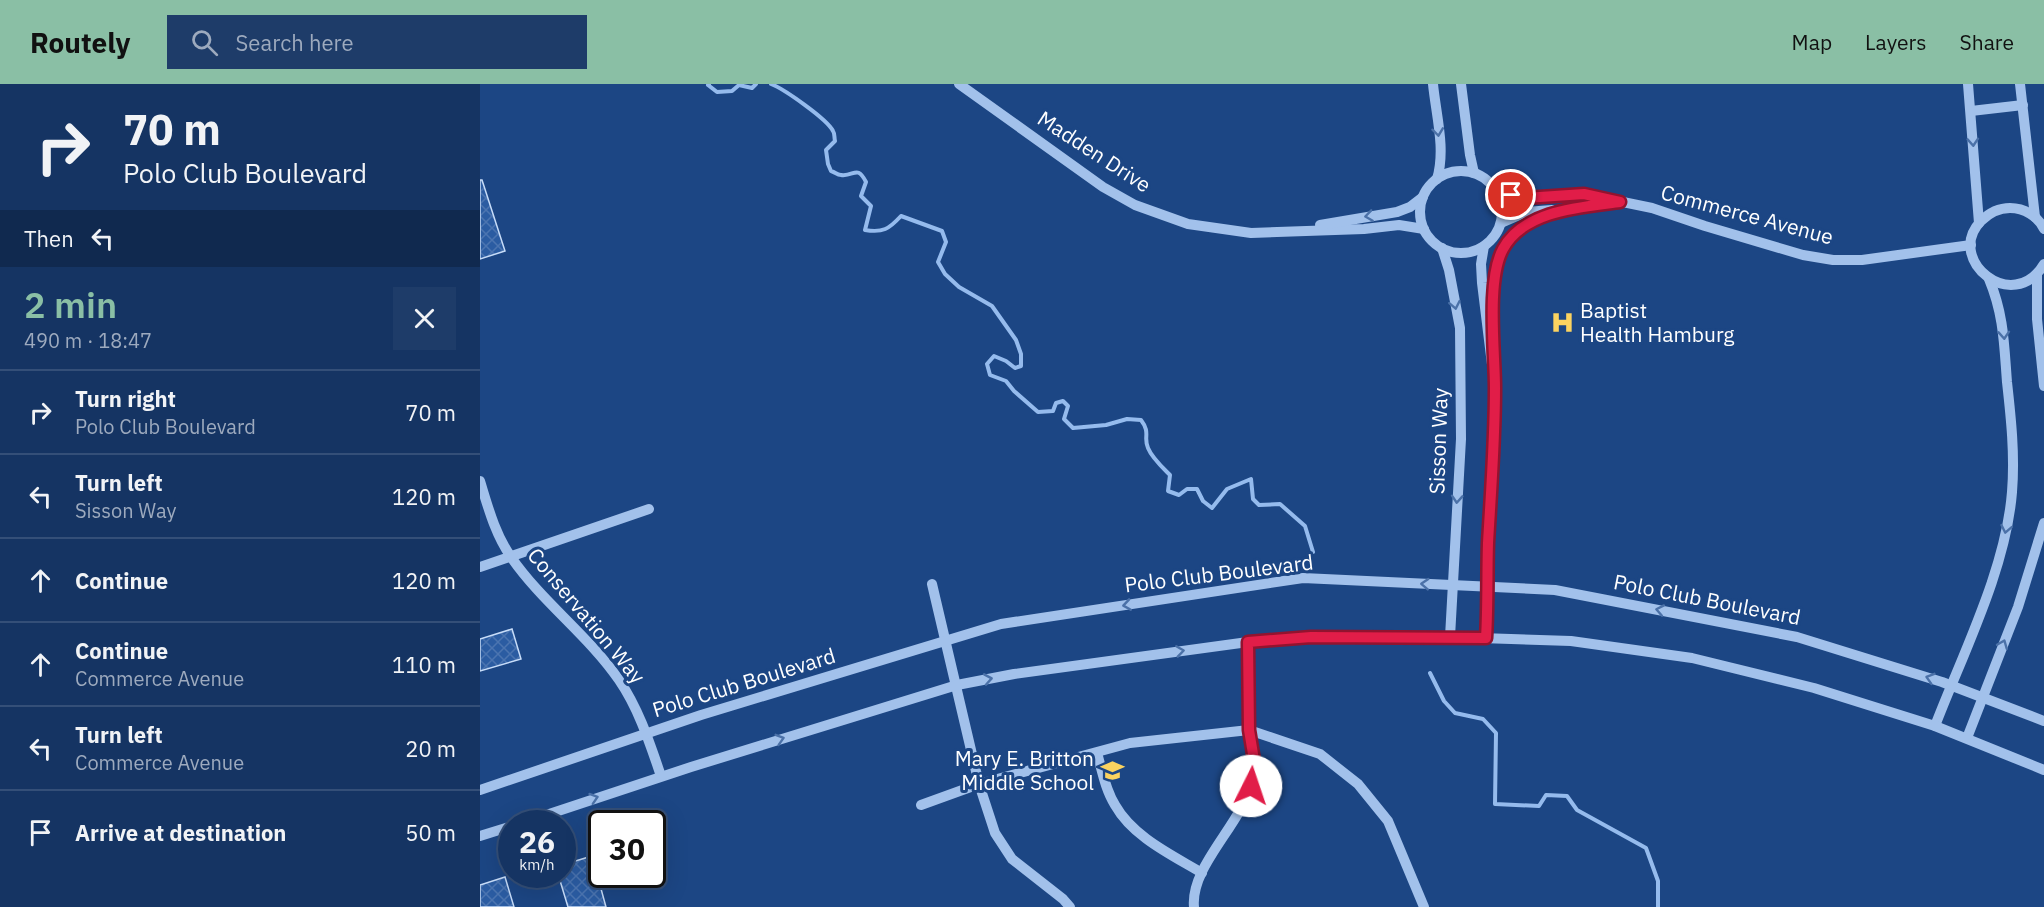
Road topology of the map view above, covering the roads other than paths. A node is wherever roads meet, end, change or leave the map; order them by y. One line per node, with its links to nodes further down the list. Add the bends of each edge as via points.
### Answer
1 (960, 84): 19 (street, Madden Drive, via 1135,205 1188,224 1251,233)
2 (1433, 84): 9 (street, one-way to 9, via 1441,151)
3 (1461, 84): 8 (street)
4 (1968, 84): 7 (street)
5 (2020, 84): 6 (street)
6 (2023, 105): 7 (street); 14 (street)
7 (1971, 111): 16 (street, one-way to 16)
8 (1474, 173): 9 (street, via 1455,171); 10 (street, via 1492,184)
9 (1437, 179): 11 (street)
10 (1498, 193): 12 (street, Commerce Avenue, via 1525,198 1584,194); 15 (street)
11 (1423, 197): 17 (street, via 1420,208); 19 (street, Madden Drive, one-way to 19, via 1397,212)
12 (1620, 202): 13 (street, Commerce Avenue); 20 (street, Commerce Avenue, via 1652,208 1803,255 1833,260 1862,260)
13 (1574, 208): 15 (street, Commerce Avenue, via 1526,212); 27 (street, via 1529,223 1503,248 1494,293)
14 (2035, 217): 16 (street, via 2024,210 2006,208 1988,214); 18 (street)
15 (1501, 223): 21 (street)
16 (1979, 223): 20 (street)
17 (1424, 229): 19 (street, Madden Drive, via 1399,225); 22 (street)
18 (2044, 229)
19 (1290, 231)
20 (1971, 245): 25 (street, via 1974,261)
21 (1484, 246): 22 (street, via 1463,253); 27 (street, via 1482,283)
22 (1442, 248): 34 (street, Sisson Way, one-way to 34, via 1460,328 1461,439)
23 (2044, 264): 24 (street)
24 (2037, 274): 25 (street, via 2009,285); 26 (street)
25 (1989, 279): 41 (street, one-way to 41, via 2003,324 2013,447 2012,492 1998,565)
26 (2044, 386)
27 (1495, 389): 35 (street)
28 (480, 481): 31 (street, Conservation Way, via 496,531)
29 (649, 509): 31 (street)
30 (2044, 523): 42 (street, one-way to 30, via 2018,608)
31 (510, 556): 32 (street); 46 (street, Conservation Way, via 619,680)
32 (480, 567)
33 (932, 584): 38 (street)
34 (1452, 585): 35 (street, Polo Club Boulevard); 36 (street, Sisson Way); 38 (street, Polo Club Boulevard, one-way to 38, via 1303,578 1001,624)
35 (1488, 587): 37 (street); 41 (street, Polo Club Boulevard, one-way to 35, via 1797,637 1555,590)
36 (1450, 637): 37 (street); 39 (street, via 1311,637)
37 (1486, 638): 44 (street, via 1571,641 1692,658 1814,688)
38 (946, 641): 40 (street); 46 (street, Polo Club Boulevard)
39 (1248, 642): 40 (street, one-way to 39); 45 (street)
40 (957, 685): 50 (street, one-way to 40); 51 (street)
41 (1951, 685): 42 (street, Polo Club Boulevard); 44 (street)
42 (1982, 697): 43 (street, Polo Club Boulevard); 47 (street)
43 (2044, 721)
44 (1935, 726): 47 (street)
45 (1249, 730): 48 (street, via 1130,743); 57 (street, via 1254,760 1251,786); 60 (street, via 1320,754 1358,784 1388,821)
46 (646, 734): 50 (street, Conservation Way); 52 (street, Polo Club Boulevard)
47 (1967, 738): 49 (street)
48 (1097, 753): 51 (street); 57 (street, via 1106,788 1127,822)
49 (2044, 770)
50 (661, 776): 54 (street, one-way to 50)
51 (979, 784): 53 (street); 58 (street, via 995,833 1012,859)
52 (480, 790)
53 (921, 805)
54 (560, 810)
55 (498, 830): 56 (street)
56 (480, 836)
57 (1202, 873): 59 (street)
58 (1070, 907)
59 (1194, 907)
60 (1424, 907)

